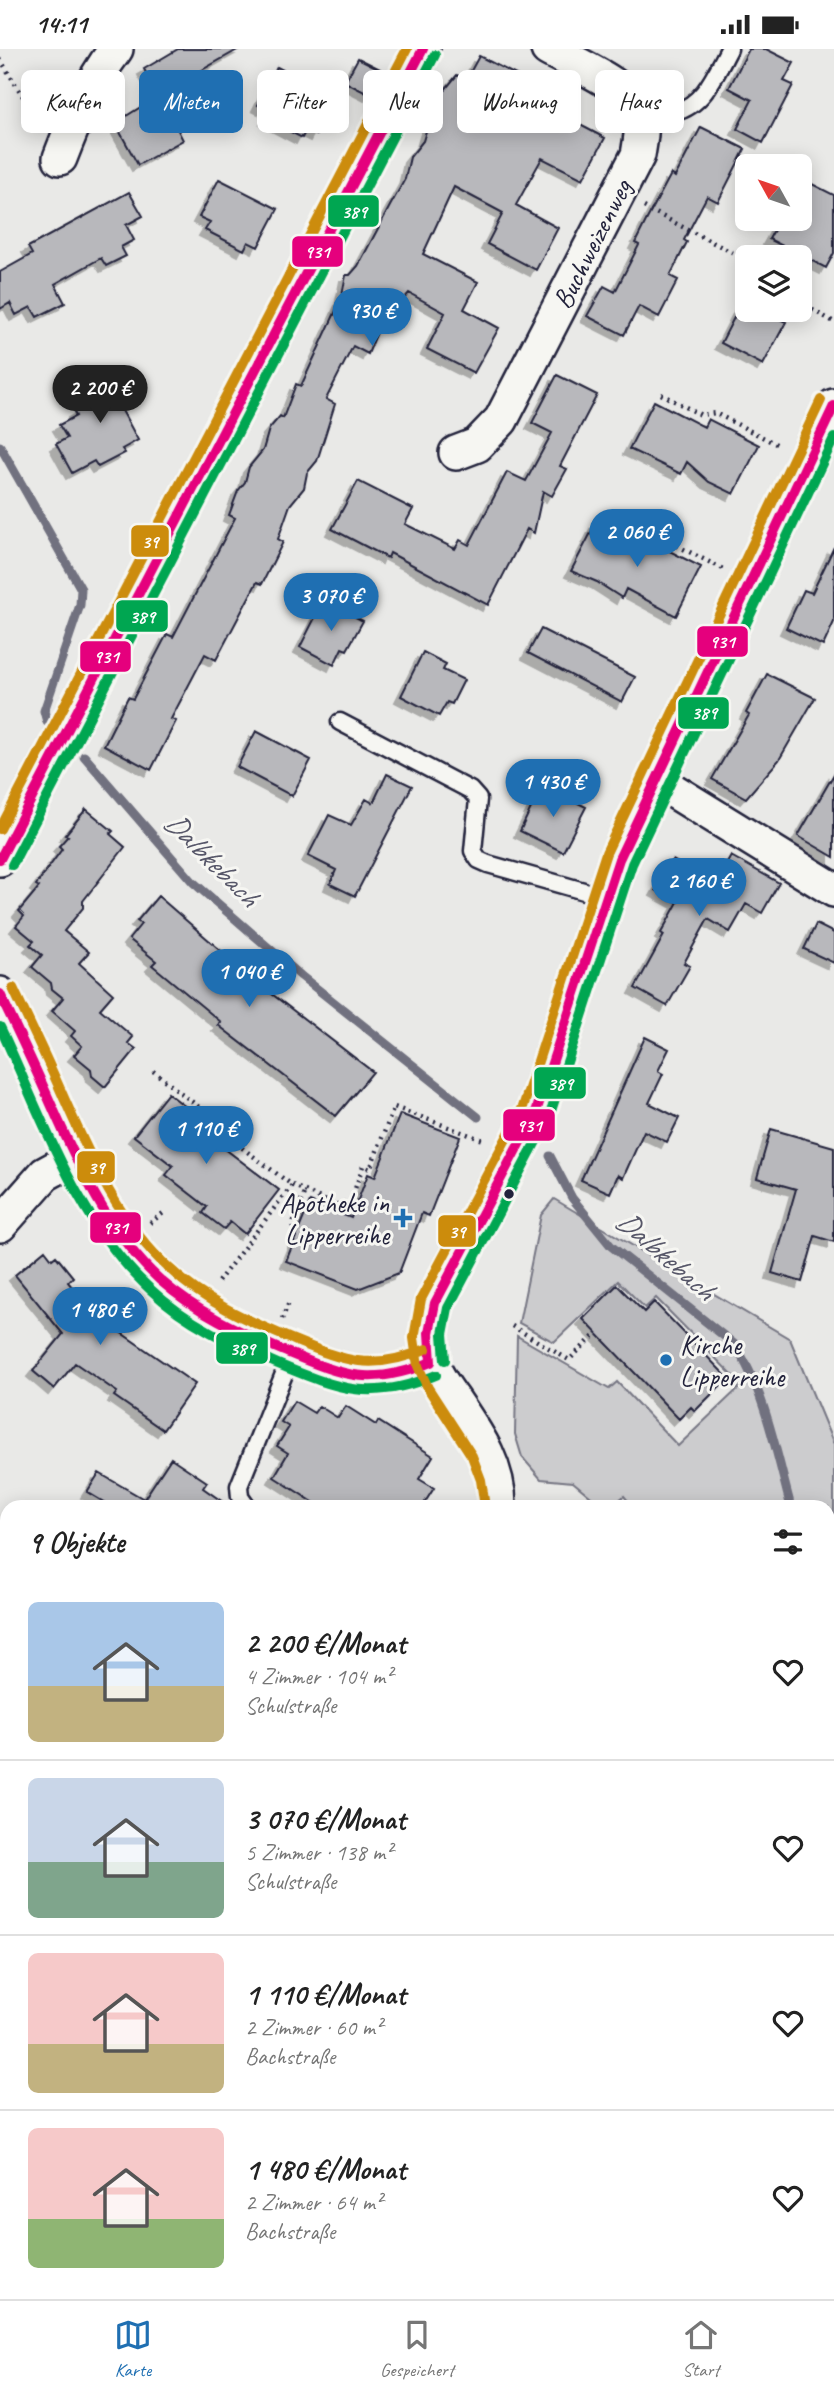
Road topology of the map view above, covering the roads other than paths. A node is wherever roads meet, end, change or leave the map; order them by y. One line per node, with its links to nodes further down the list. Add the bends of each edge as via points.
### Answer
1 (116, 49): 8 (street, via 81,104)
2 (423, 49): 13 (street)
3 (548, 49): 5 (street)
4 (729, 49): 6 (lane, via 701,98)
5 (595, 75)
6 (684, 109)
7 (642, 133): 10 (street, Buchweizenweg, via 638,155 500,420 477,445)
8 (60, 158)
9 (834, 406): 12 (street)
10 (456, 453)
11 (340, 722): 15 (lane, via 470,790 478,799 473,851 479,860)
12 (656, 780): 14 (street); 15 (street)
13 (0, 859)
14 (834, 890)
15 (605, 897): 20 (street, via 537,1112 435,1303 429,1325)
16 (0, 994): 17 (street)
17 (76, 1157): 18 (street, via 45,1174); 19 (street, via 99,1203 154,1275 219,1322)
18 (0, 1224)
19 (292, 1354): 20 (street, via 370,1379 415,1371); 21 (lane, via 239,1486)
20 (431, 1362): 22 (street, via 488,1455)
21 (242, 1500)
22 (501, 1500)

